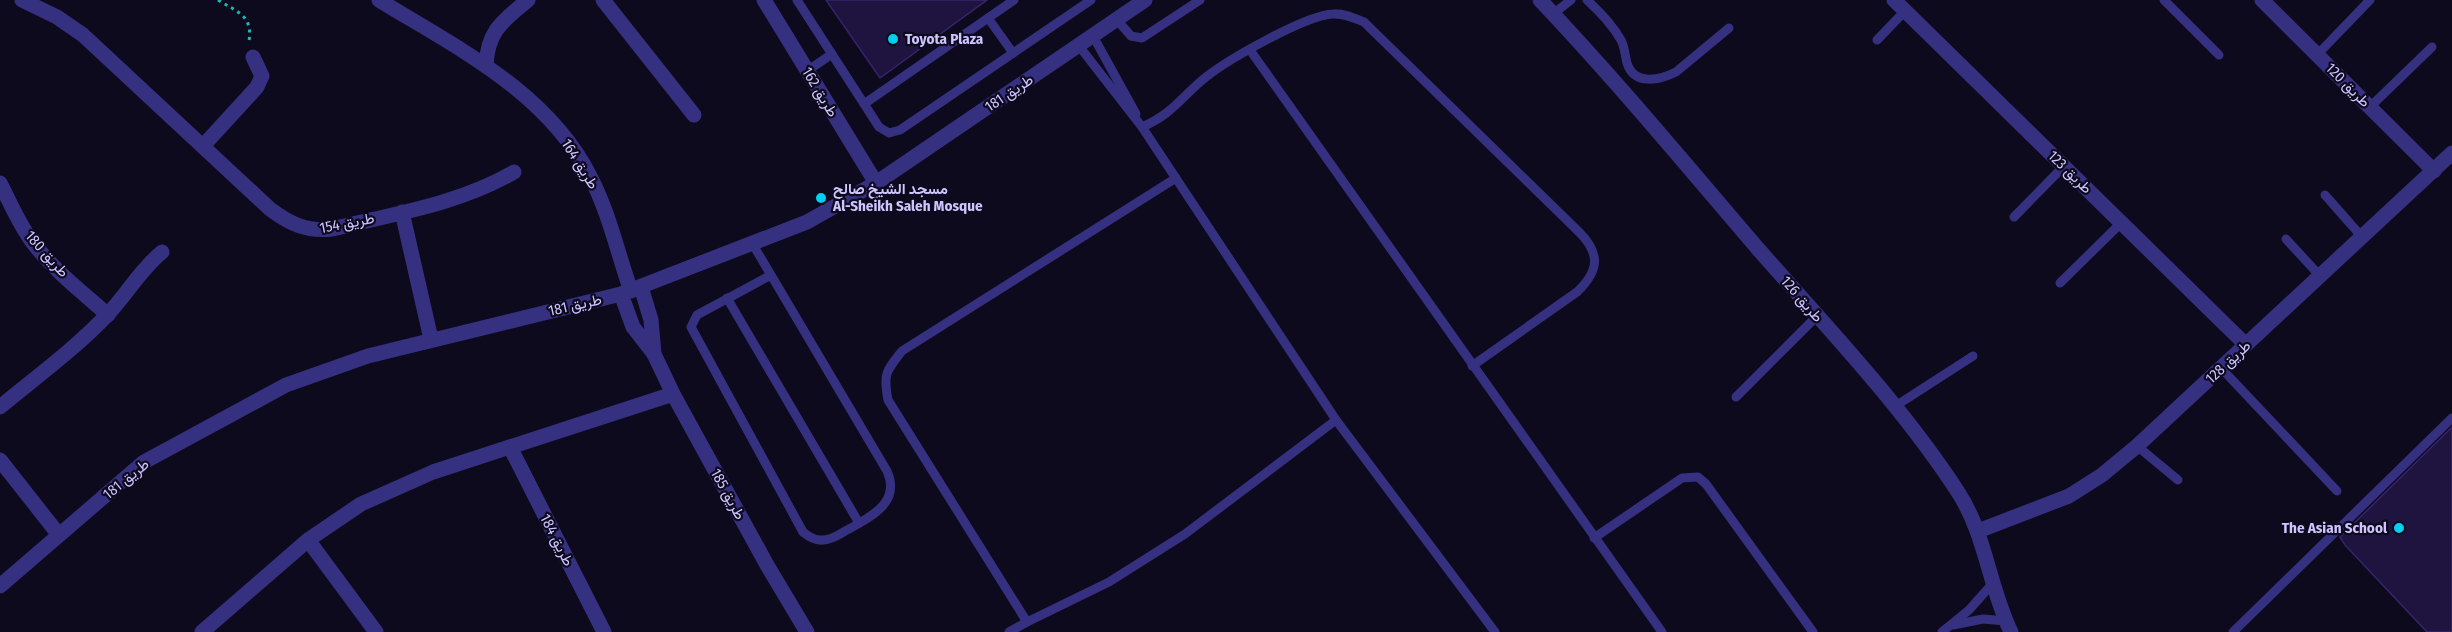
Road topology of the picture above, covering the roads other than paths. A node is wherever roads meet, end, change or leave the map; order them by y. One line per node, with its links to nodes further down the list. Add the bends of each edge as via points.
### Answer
1 (22, 0): 38 (street, طريق 154, via 83,35)
2 (380, 0): 32 (street, طريق 164)
3 (528, 0): 32 (street, via 494,31)
4 (603, 0): 36 (street)
5 (764, 0): 33 (street, طريق 162)
6 (797, 0): 28 (lane)
7 (1014, 0): 19 (lane)
8 (1091, 0): 27 (lane)
9 (1145, 0): 20 (street, طريق 181)
10 (1200, 0): 20 (lane, via 1142,38 1131,36)
11 (1540, 0): 18 (street, طريق 126)
12 (1570, 0): 18 (lane)
13 (1587, 0): 21 (lane, via 1620,40 1630,70 1647,80 1676,72)
14 (2164, 0): 29 (lane)
15 (2370, 0): 30 (lane)
16 (2267, 2): 30 (street, طريق 120)
17 (1900, 5): 23 (lane); 40 (street, طريق 123)
18 (1553, 14): 60 (street, طريق 126)
19 (988, 18): 27 (lane); 34 (lane)
20 (1117, 20): 22 (street, طريق 181)
21 (1730, 28)
22 (1093, 36): 24 (street, طريق 181); 37 (lane)
23 (1877, 40)
24 (1079, 46): 37 (lane); 45 (street, طريق 181)
25 (2432, 47): 35 (lane)
26 (1250, 50): 37 (lane, via 1211,74 1172,110); 65 (lane); 65 (lane, via 1319,16 1335,14 1364,22 1589,242 1595,255 1594,270 1587,282)
27 (1012, 53): 34 (lane, via 894,132 883,131)
28 (832, 54): 33 (lane); 34 (lane)
29 (2219, 55)
30 (2317, 55): 35 (street, طريق 120)
31 (253, 57): 38 (street, via 261,70 257,87)
32 (486, 65): 57 (street, طريق 164, via 545,115 584,166 600,200)
33 (807, 71): 45 (street, طريق 162)
34 (864, 104)
35 (2370, 107): 41 (street, طريق 120)
36 (694, 115)
37 (1142, 127): 43 (lane)
38 (203, 146): 47 (street, طريق 154, via 270,209 298,226 332,229)
39 (2452, 153): 41 (street, طريق 128)
40 (2064, 166): 48 (lane); 49 (street, طريق 123)
41 (2434, 171): 50 (street, طريق 128)
42 (514, 172): 47 (street, طريق 154, via 472,193)
43 (1176, 178): 72 (lane); 85 (lane, via 902,351 889,367 885,380 888,400)
44 (0, 183): 59 (street, طريق 180, via 32,242)
45 (876, 183): 52 (street, طريق 181, via 807,222)
46 (2325, 195): 50 (lane)
47 (402, 212): 61 (street)
48 (2014, 217)
49 (2122, 222): 56 (lane); 62 (street, طريق 123)
50 (2362, 237): 55 (street, طريق 128)
51 (2286, 239): 55 (lane)
52 (752, 243): 54 (lane); 57 (street, طريق 181)
53 (162, 252): 59 (street, via 144,268)
54 (771, 275): 58 (lane); 78 (lane, via 891,478 886,503)
55 (2320, 276): 62 (street, طريق 128)
56 (2060, 283)
57 (631, 291): 61 (street, طريق 181); 63 (street, طريق 185, via 651,320); 63 (street, طريق 185, via 633,327)
58 (727, 298): 78 (lane); 78 (lane, via 697,315 692,332 802,532 814,539 827,540)
59 (108, 315): 70 (street)
60 (1817, 316): 68 (lane); 69 (street, طريق 126)
61 (431, 339): 80 (street, طريق 181, via 286,385 144,462)
62 (2246, 345): 66 (street, طريق 128)
63 (654, 354): 67 (street, طريق 185)
64 (1974, 356): 69 (lane)
65 (1472, 366): 81 (lane)
66 (2221, 368): 73 (street, طريق 128); 77 (lane)
67 (673, 394): 74 (street); 91 (street, طريق 185)
68 (1736, 397)
69 (1894, 407): 79 (street, طريق 126, via 1959,494)
70 (0, 408)
71 (2452, 418): 96 (lane)
72 (1336, 420): 85 (lane, via 1185,534 1109,582); 93 (lane)
73 (2137, 446): 76 (lane); 79 (street, طريق 128, via 2069,496)
74 (510, 447): 82 (street, via 433,472 361,504); 90 (street, طريق 184)
75 (0, 460): 80 (street)
76 (2178, 480)
77 (2337, 491)
78 (859, 523)
79 (1978, 531): 83 (street, طريق 126)
80 (59, 535): 84 (street, طريق 181)
81 (1594, 538): 94 (lane); 95 (lane, via 1682,478 1698,477)
82 (308, 540): 88 (street); 89 (street)
83 (1993, 583): 86 (street, طريق 126); 87 (lane)
84 (0, 586)
85 (1027, 622): 92 (lane)
86 (2009, 627): 87 (lane, via 1983,619)
87 (1946, 629)
88 (202, 632)
89 (376, 632)
90 (604, 632)
91 (807, 632)
92 (1009, 632)
93 (1495, 632)
94 (1662, 632)
95 (1813, 632)
96 (2233, 632)

